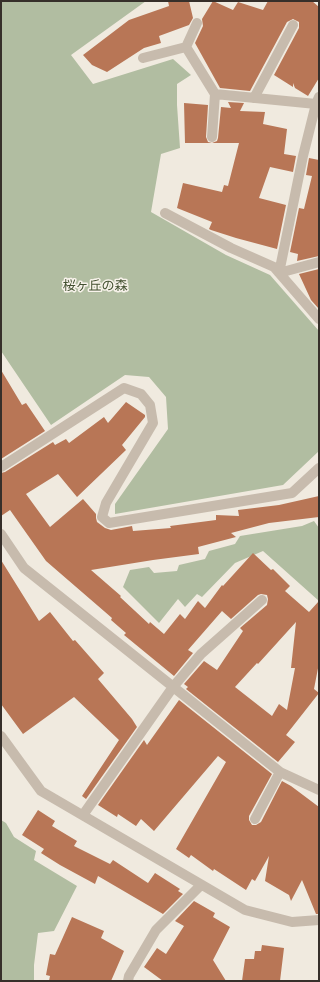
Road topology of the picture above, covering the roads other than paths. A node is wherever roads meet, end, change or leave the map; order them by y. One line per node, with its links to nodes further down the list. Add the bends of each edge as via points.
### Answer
1 (197, 23): 3 (street)
2 (293, 25): 6 (street)
3 (186, 47): 4 (street); 5 (street)
4 (143, 58)
5 (215, 94): 6 (street); 8 (street)
6 (254, 98): 7 (street)
7 (317, 101): 11 (street)
8 (212, 137)
9 (165, 213): 11 (street, via 230,248 274,267)
10 (319, 262): 11 (street)
11 (279, 273): 12 (street)
12 (319, 319)
13 (1, 467): 14 (street, via 124,388 141,394 150,405 153,423 106,503 102,517 109,523 292,494)
14 (319, 468)
15 (1, 534): 17 (street, via 24,568)
16 (262, 600): 17 (street, via 201,654)
17 (173, 687): 19 (street); 21 (street)
18 (1, 736): 21 (street, via 41,791)
19 (280, 772): 20 (street); 22 (street)
20 (319, 790)
21 (83, 815): 23 (street)
22 (255, 819)
23 (201, 885): 24 (street, via 245,910 292,922); 25 (street, via 156,930)
24 (319, 920)
25 (128, 981)

